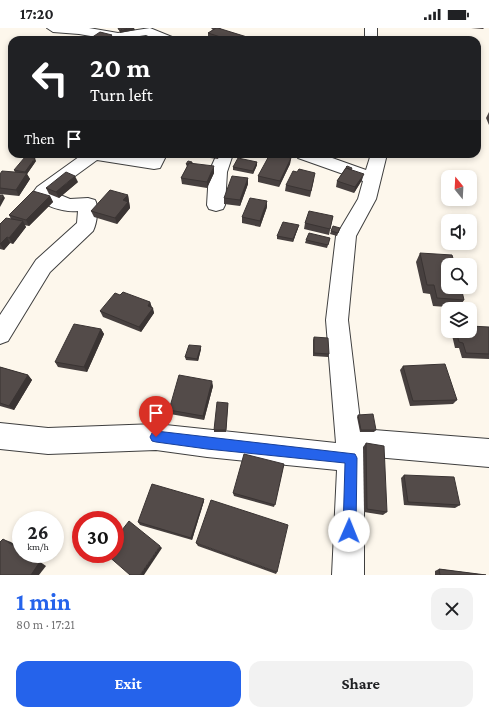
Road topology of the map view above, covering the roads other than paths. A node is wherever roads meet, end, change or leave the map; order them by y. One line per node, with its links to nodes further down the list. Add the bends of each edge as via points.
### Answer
1 (53, 28): 3 (street)
2 (147, 30): 5 (street); 6 (street)
3 (95, 31): 4 (street)
4 (114, 36)
5 (122, 36)
6 (159, 36)
7 (88, 158): 15 (street, via 42,194 68,206 88,204 86,226 43,266)
8 (118, 158): 9 (street, via 154,164)
9 (157, 158)
10 (223, 158): 14 (street, via 218,171)
11 (316, 158): 13 (street)
12 (378, 158): 13 (street)
13 (373, 178): 17 (street, via 367,199 346,236 337,320)
14 (216, 206)
15 (0, 334)
16 (0, 436): 17 (street, via 48,441 156,437 207,444)
17 (351, 450): 18 (street); 19 (street)
18 (489, 453)
19 (348, 575)

